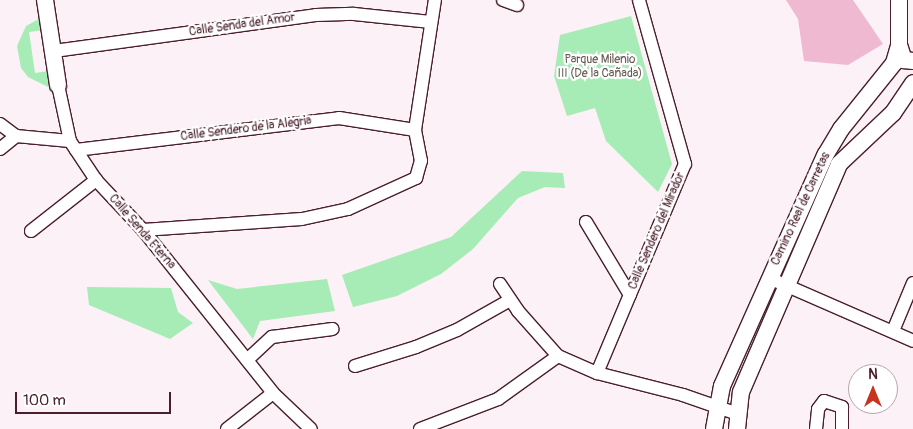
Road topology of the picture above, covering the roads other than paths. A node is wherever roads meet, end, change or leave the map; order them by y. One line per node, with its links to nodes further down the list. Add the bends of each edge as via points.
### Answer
1 (45, 0): 9 (street, Calle Senda Eterna)
2 (435, 0): 7 (street)
3 (503, 0): 6 (street)
4 (639, 0): 27 (street, Calle Sendero del Mirador, via 685,164)
5 (899, 0): 8 (street, Camino Real de Carretas)
6 (516, 5)
7 (431, 22): 9 (street, Calle Senda del Amor, via 354,14 316,15); 15 (street)
8 (899, 45): 10 (street, via 904,60); 11 (street, Camino Real de Carretas, via 894,63)
9 (54, 51): 13 (street, Calle Senda Eterna)
10 (913, 61)
11 (884, 78): 12 (street, via 901,68 907,70); 23 (street, Camino Real de Carretas, via 841,129 826,154)
12 (913, 84): 26 (street, Camino Real de Carretas, via 893,113 839,164)
13 (58, 85): 17 (street, Calle Senda Eterna)
14 (0, 124): 16 (street)
15 (415, 130): 17 (street, Calle Sendero de la Alegria, via 339,118); 21 (street, via 420,172 416,178 392,192 339,211 302,219)
16 (16, 136): 17 (street, Calle Sendero de la Alegria); 18 (street)
17 (73, 145): 19 (street, Calle Senda Eterna)
18 (0, 149)
19 (96, 180): 21 (street, Calle Senda Eterna); 22 (street)
20 (586, 222): 27 (street)
21 (143, 230): 33 (street, Calle Senda Eterna)
22 (31, 231)
23 (770, 278): 26 (street); 36 (street, Camino Real de Carretas)
24 (913, 283): 30 (street)
25 (500, 284): 28 (street)
26 (785, 284): 30 (street); 38 (street, Camino Real de Carretas)
27 (630, 295): 35 (street, Calle Sendero del Mirador)
28 (510, 300): 32 (street); 34 (street, via 457,330 424,344)
29 (332, 329): 33 (street, via 272,338)
30 (893, 331): 31 (street)
31 (913, 341)
32 (558, 356): 35 (street); 43 (street, via 498,398)
33 (247, 360): 37 (street, Calle Senda Eterna)
34 (354, 366)
35 (597, 373): 39 (street, via 683,395)
36 (722, 386): 38 (street, via 726,403 731,404); 39 (street, Camino Real de Carretas)
37 (273, 393): 41 (street); 42 (street, Calle Senda Eterna)
38 (740, 395): 40 (street, Camino Real de Carretas)
39 (716, 408): 40 (street); 44 (street, Camino Real de Carretas)
40 (737, 424): 44 (street, via 727,421)
41 (227, 429)
42 (311, 429)
43 (420, 429)
44 (716, 429)
45 (816, 429): 46 (street, via 818,408 824,401 842,407)
46 (842, 429)

